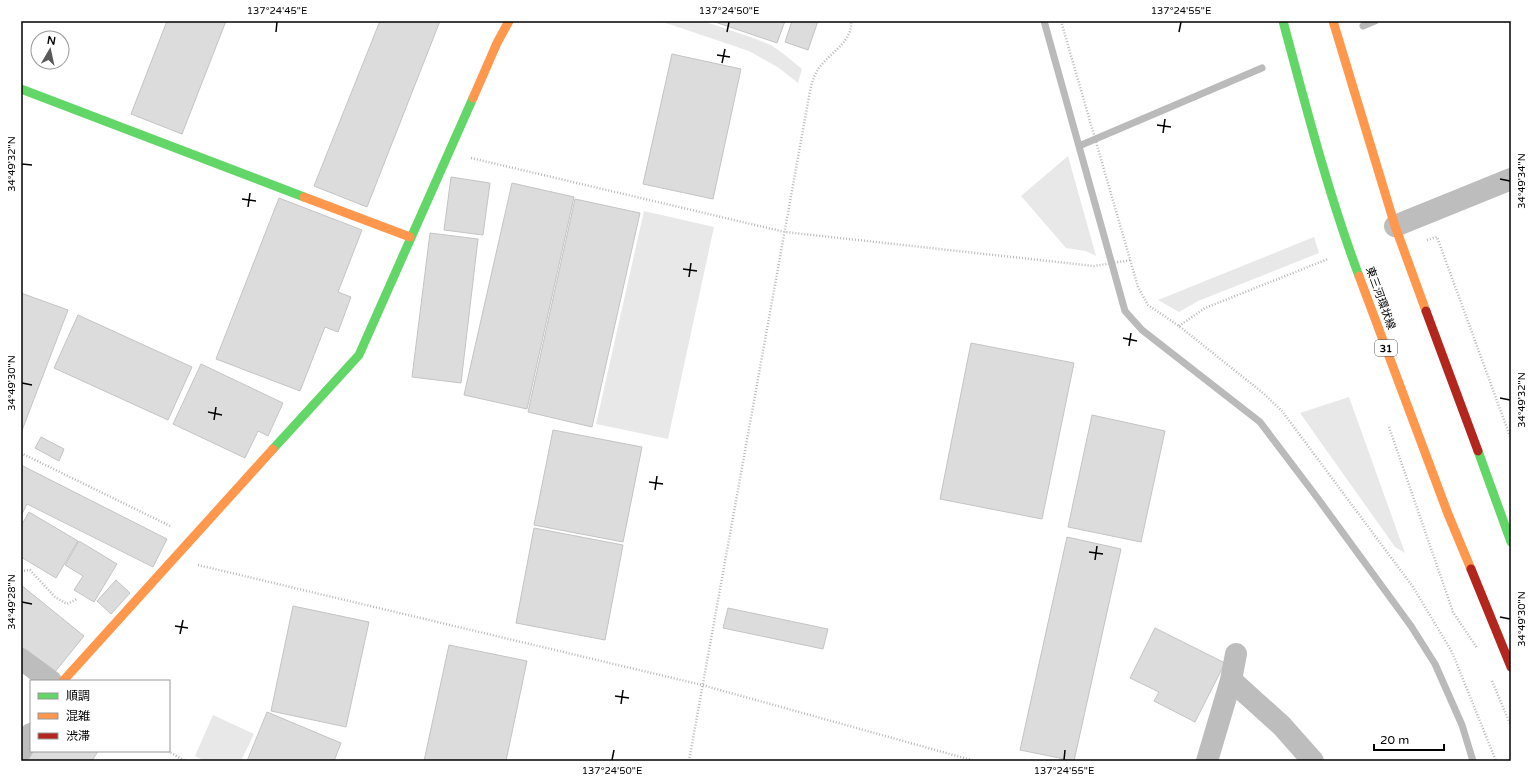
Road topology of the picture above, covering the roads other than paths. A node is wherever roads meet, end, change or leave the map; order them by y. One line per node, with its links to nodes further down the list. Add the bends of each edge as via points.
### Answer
1 (509, 21): 7 (main road)
2 (1283, 21): 11 (main road, 東三河環状線 / 31, via 1311,125 1350,251 1448,514)
3 (1333, 21): 6 (main road)
4 (21, 89): 7 (main road)
5 (1511, 179): 6 (street)
6 (1395, 226): 8 (main road)
7 (410, 237): 13 (main road, via 358,355)
8 (1511, 542)
9 (1236, 654): 14 (street)
10 (21, 659): 12 (street)
11 (1511, 667)
12 (50, 680)
13 (64, 680)
14 (1230, 680): 17 (street); 18 (street, via 1282,726)
15 (30, 736): 16 (street)
16 (21, 751)
17 (1207, 761)
18 (1312, 761)

